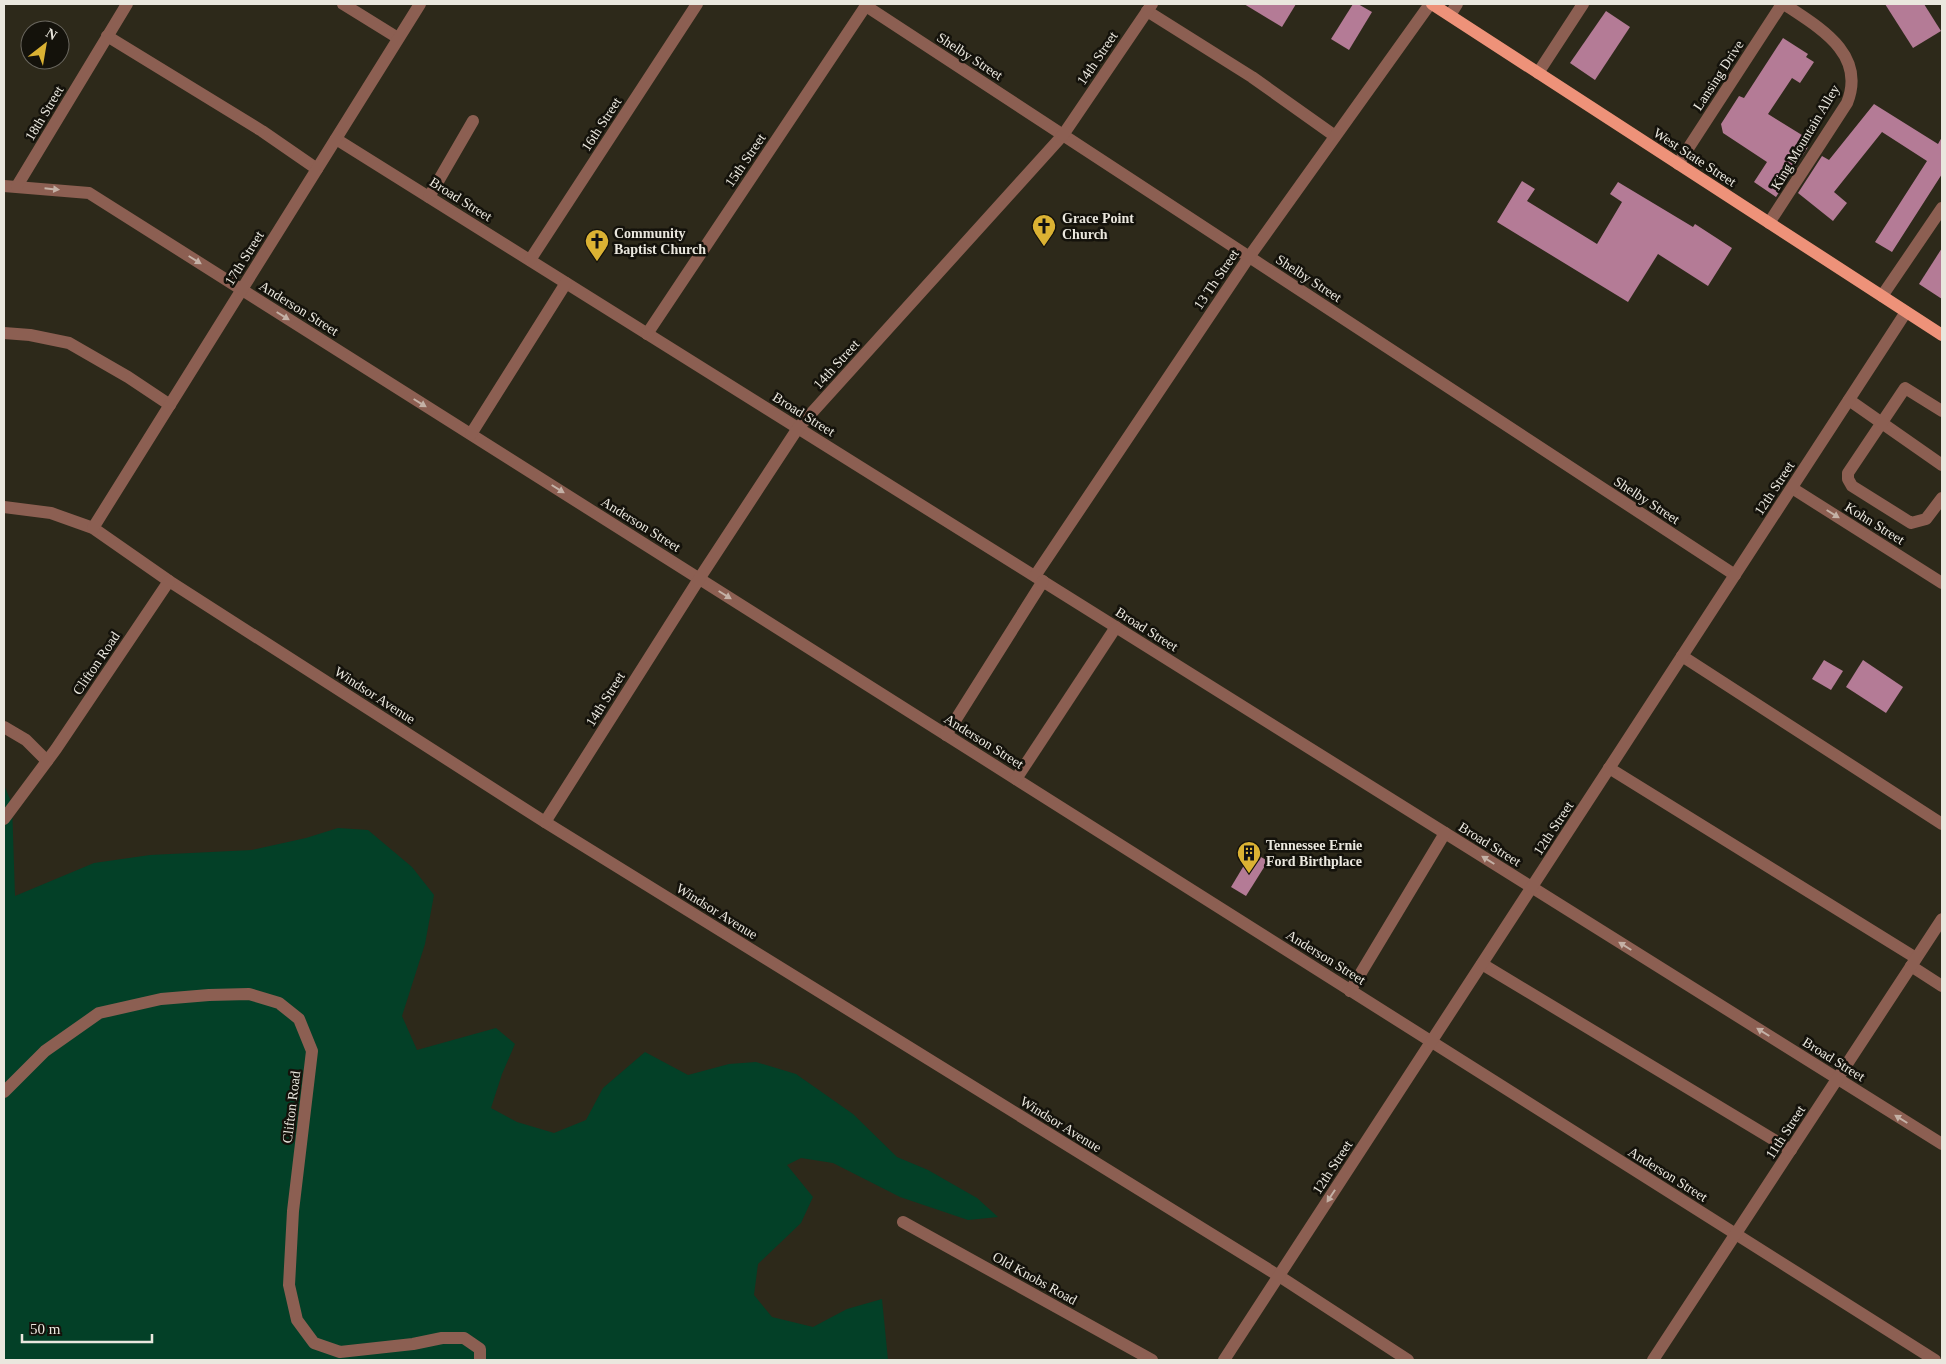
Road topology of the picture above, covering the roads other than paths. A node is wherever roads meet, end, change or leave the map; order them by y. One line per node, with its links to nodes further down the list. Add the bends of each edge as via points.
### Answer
1 (127, 4): 12 (street, 18th Street)
2 (343, 4): 13 (street)
3 (420, 4): 13 (street, 17th Street)
4 (697, 4): 26 (street, 16th Street)
5 (1431, 4): 11 (main road, West State Street); 17 (street, 13 Th Street)
6 (1458, 4): 11 (street)
7 (1583, 4): 14 (street)
8 (1783, 4): 19 (street, Lansing Drive); 24 (street, King Mountain Alley, via 1827,33 1839,46 1849,64 1853,88 1847,103)
9 (866, 5): 16 (street, Shelby Street); 32 (street, 15th Street)
10 (1150, 7): 16 (street, 14th Street); 17 (street)
11 (1450, 16): 14 (main road, West State Street)
12 (107, 36): 20 (street, via 262,131); 21 (street, 18th Street)
13 (398, 38): 18 (street, 17th Street)
14 (1538, 73): 19 (main road, West State Street)
15 (473, 121): 22 (street)
16 (1063, 135): 25 (street, Shelby Street); 38 (street, 14th Street)
17 (1335, 136): 25 (street, 13 Th Street)
18 (336, 139): 20 (street, 17th Street); 22 (street, Broad Street)
19 (1678, 164): 24 (main road, West State Street)
20 (317, 169): 28 (street, 17th Street)
21 (10, 186): 28 (street, Anderson Street, one-way to 28, via 89,193)
22 (429, 197): 26 (street, Broad Street)
23 (1942, 208): 29 (street)
24 (1769, 223): 29 (main road, West State Street)
25 (1249, 257): 45 (street, Shelby Street); 47 (street, 13 Th Street)
26 (530, 260): 27 (street, Broad Street)
27 (566, 283): 32 (street, Broad Street); 39 (street)
28 (242, 290): 35 (street, 17th Street); 39 (street, Anderson Street, one-way to 39)
29 (1882, 296): 30 (main road, West State Street)
30 (1906, 312): 33 (main road, West State Street); 34 (street, 12th Street)
31 (4, 333): 35 (street, via 69,343)
32 (647, 334): 38 (street, Broad Street)
33 (1942, 335)
34 (1849, 400): 37 (street); 41 (street, 12th Street)
35 (170, 405): 44 (street, 17th Street)
36 (1942, 411): 37 (street, via 1905,388)
37 (1882, 424): 40 (street); 42 (street, via 1848,473 1852,486 1911,522 1926,519)
38 (798, 428): 46 (street, 14th Street); 47 (street, Broad Street)
39 (471, 434): 46 (street, Anderson Street, one-way to 46)
40 (1942, 465)
41 (1792, 488): 45 (street, 12th Street); 49 (street, Kohn Street, one-way to 49)
42 (1942, 498)
43 (4, 507): 44 (street, Windsor Avenue, via 51,513)
44 (93, 528): 48 (street, Windsor Avenue)
45 (1735, 575): 51 (street, 12th Street)
46 (699, 579): 53 (street, Anderson Street, one-way to 53); 58 (street, 14th Street)
47 (1039, 579): 50 (street, Broad Street); 53 (street, 13 Th Street)
48 (169, 581): 54 (street, Clifton Road); 58 (street, Windsor Avenue)
49 (1942, 583)
50 (1116, 627): 56 (street); 60 (street, Broad Street)
51 (1682, 656): 55 (street, 12th Street); 59 (street)
52 (4, 727): 54 (street, via 26,740)
53 (946, 735): 56 (street, Anderson Street)
54 (47, 761): 57 (street, Clifton Road)
55 (1609, 768): 61 (street, 12th Street); 63 (street)
56 (1016, 779): 66 (street, Anderson Street)
57 (4, 819)
58 (545, 822): 74 (street, Windsor Avenue)
59 (1942, 824)
60 (1445, 833): 61 (street, Broad Street, one-way to 60); 66 (street)
61 (1532, 887): 64 (street, 12th Street); 68 (street, Broad Street, one-way to 61)
62 (1942, 919): 63 (street, 11th Street)
63 (1913, 962): 65 (street); 68 (street, 11th Street)
64 (1482, 964): 67 (street, 12th Street); 71 (street)
65 (1942, 986)
66 (1350, 990): 67 (street, Anderson Street)
67 (1431, 1042): 73 (street, Anderson Street); 74 (street, 12th Street, one-way to 74)
68 (1837, 1079): 70 (street, Broad Street, one-way to 68); 71 (street, 11th Street)
69 (4, 1092): 75 (street, Clifton Road, via 45,1051 99,1013 161,999 209,995 249,994 279,1002 299,1019 312,1051 293,1211 289,1285 297,1320 314,1344 340,1352 464,1338 480,1349)
70 (1942, 1144)
71 (1791, 1150): 73 (street, 11th Street)
72 (903, 1222): 76 (street, Old Knobs Road)
73 (1736, 1235): 79 (street, 11th Street); 80 (street, Anderson Street)
74 (1279, 1276): 77 (street, 12th Street); 78 (street, Windsor Avenue)
75 (480, 1360)
76 (1152, 1360)
77 (1224, 1360)
78 (1408, 1360)
79 (1653, 1360)
80 (1935, 1360)

